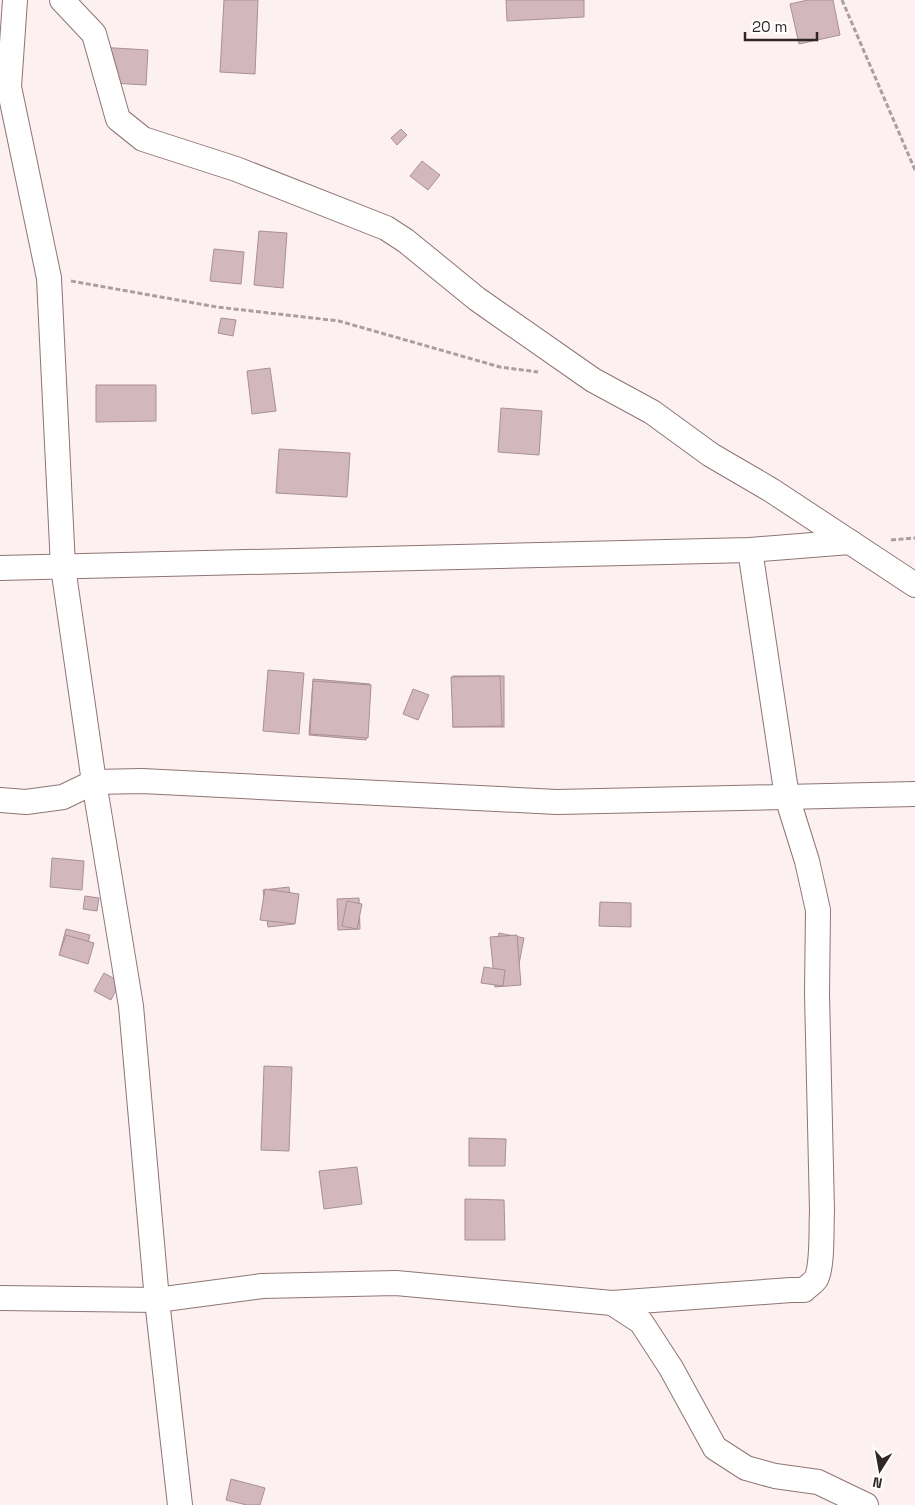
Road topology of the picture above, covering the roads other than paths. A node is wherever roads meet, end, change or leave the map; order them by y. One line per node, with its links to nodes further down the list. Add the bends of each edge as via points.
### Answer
1 (15, 0): 5 (street, via 9,87 49,278)
2 (62, 0): 3 (street, via 94,34 118,119 143,139 236,169 386,228 477,299 593,380 652,412 710,455)
3 (850, 542): 4 (street); 7 (street)
4 (750, 550): 5 (street); 10 (street)
5 (63, 567): 6 (street); 8 (street)
6 (0, 568)
7 (915, 585)
8 (94, 782): 10 (street, via 176,782 557,802); 11 (street, via 63,797 26,802); 13 (street, via 131,1006)
9 (915, 794): 10 (street)
10 (787, 796): 14 (street, via 818,910 822,1211 821,1257 816,1279 804,1290)
11 (0, 800)
12 (0, 1298): 13 (street)
13 (157, 1300): 14 (street, via 262,1286 396,1283); 15 (street)
14 (612, 1303): 16 (street, via 641,1322 671,1368 715,1448 746,1468 818,1482)
15 (180, 1505)
16 (866, 1505)

